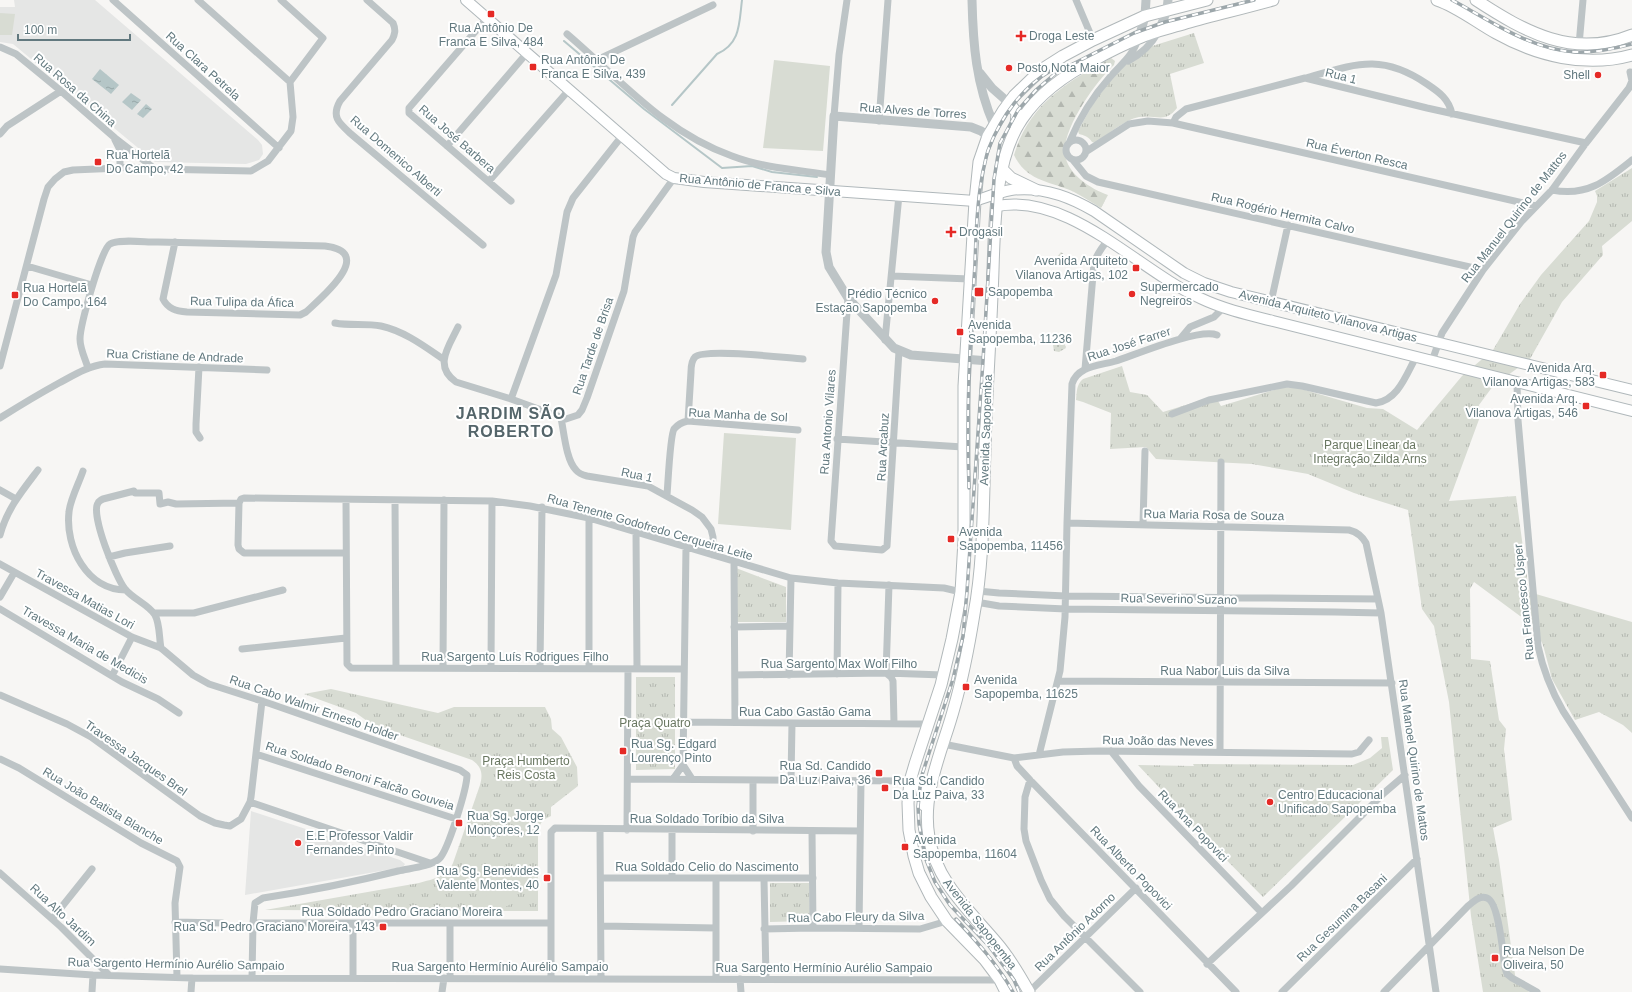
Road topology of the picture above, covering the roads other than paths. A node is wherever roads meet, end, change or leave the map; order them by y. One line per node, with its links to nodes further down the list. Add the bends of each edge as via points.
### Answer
1 (113, 0): 53 (street, Rua Clara Petrela)
2 (198, 0): 34 (street)
3 (281, 0): 34 (street, via 323,38)
4 (367, 0): 78 (street, Rua Domenico Alberti, via 393,23 395,34 340,101 336,115 340,124)
5 (466, 0): 19 (main road, Rua Antônio de Franca e Silva)
6 (847, 0): 39 (street)
7 (888, 0): 40 (street)
8 (972, 0): 31 (street)
9 (1076, 0): 24 (street)
10 (1146, 0): 18 (street)
11 (1207, 0): 17 (main road, Avenida Sapopemba)
12 (1273, 0): 20 (main road, Avenida Sapopemba)
13 (1437, 0): 28 (main road, via 1516,43 1560,58 1599,60)
14 (1476, 0): 25 (main road, via 1524,28 1556,41)
15 (1583, 0): 25 (street)
16 (713, 5): 29 (street)
17 (1167, 5): 18 (main road, Avenida Sapopemba); 20 (street)
18 (1145, 16): 23 (street); 24 (main road, Avenida Sapopemba)
19 (487, 18): 27 (main road, Rua Antônio de Franca e Silva); 52 (street, Rua José Barbera, via 409,108 410,113)
20 (1159, 31): 23 (main road, Avenida Sapopemba); 30 (street, via 1145,50)
21 (567, 34): 29 (street)
22 (1632, 35): 25 (main road, via 1607,43)
23 (1139, 38): 30 (street); 44 (main road, Avenida Sapopemba, via 1061,79 1029,109)
24 (1093, 40): 37 (main road, Avenida Sapopemba, via 1041,70)
25 (1579, 45)
26 (0, 47): 36 (street, Rua Rosa da China, via 16,54)
27 (527, 53): 35 (main road, Rua Antônio de Franca e Silva); 52 (street)
28 (1632, 55)
29 (597, 60): 61 (street, via 655,114 694,140 740,159)
30 (1124, 64): 41 (street, via 1110,77)
31 (977, 69): 37 (street, via 992,88); 43 (street)
32 (1630, 72): 50 (street, Rua Manuel Quirino de Mattos, via 1632,80 1629,88)
33 (1304, 78): 38 (street, Rua 1); 38 (street, via 1346,67 1370,63 1384,64 1412,74 1438,92 1447,100); 42 (street, Rua 1, via 1186,110 1176,117)
34 (290, 82): 53 (street, via 293,124)
35 (569, 90): 46 (main road, Rua Antônio de Franca e Silva); 63 (street)
36 (61, 91): 45 (street, via 7,126); 48 (street, Rua Rosa da China)
37 (1009, 103): 43 (main road, Avenida Sapopemba); 44 (main road, via 1017,113 1018,120)
38 (1452, 114): 50 (street, Rua 1)
39 (834, 116): 40 (street, Rua Alves de Torres); 61 (street)
40 (878, 120): 47 (street, Rua Alves de Torres, via 971,127)
41 (1078, 123): 49 (street); 51 (street)
42 (1173, 123): 51 (street, via 1139,121 1129,124 1101,141); 72 (street, Rua Éverton Resca)
43 (994, 125): 47 (main road, Avenida Sapopemba)
44 (1014, 132): 58 (main road, Avenida Sapopemba)
45 (0, 134)
46 (622, 136): 62 (main road, Rua Antônio de Franca e Silva); 107 (street, via 573,198 567,212 556,276)
47 (988, 136): 70 (main road, Avenida Sapopemba, via 979,162)
48 (114, 138): 57 (street, Rua Rosa da China, via 120,150); 59 (street, Rua Rosa da China)
49 (1069, 143): 51 (street, via 1075,140); 55 (street, via 1066,148 1067,154)
50 (1586, 143): 65 (street, Rua Manuel Quirino de Mattos)
51 (1084, 145): 54 (street)
52 (448, 146): 63 (street, Rua José Barbera)
53 (279, 148): 59 (street, via 268,161 251,171)
54 (1082, 159): 55 (street); 60 (street)
55 (1073, 160): 60 (street, Rua Rogério Hermita Calvo)
56 (1632, 160): 65 (street, via 1611,177 1588,189 1573,192)
57 (120, 168): 59 (street); 79 (street, via 73,170 64,172 55,179 48,187)
58 (1001, 168): 64 (main road, via 1011,178); 67 (main road, Avenida Sapopemba)
59 (155, 169)
60 (1081, 170): 74 (street, Rua Rogério Hermita Calvo, via 1098,182)
61 (831, 175): 66 (street)
62 (674, 178): 66 (main road, Rua Antônio de Franca e Silva); 111 (street, Rua Tarde de Brisa, via 633,237 624,291 582,410 573,417)
63 (489, 181): 69 (street, Rua José Barbera)
64 (1036, 190): 67 (main road, Avenida Arquiteto Vilanova Artigas, via 1010,190); 73 (main road, Avenida Arquiteto Vilanova Artigas, via 1066,197)
65 (1552, 190): 72 (street, Rua Manuel Quirino de Mattos)
66 (830, 191): 68 (main road, Rua Antônio de Franca e Silva); 84 (street, via 827,262)
67 (998, 194): 70 (main road, Avenida Arquiteto Vilanova Artigas); 71 (main road, Avenida Sapopemba)
68 (899, 195): 70 (main road, Rua Antônio de Franca e Silva); 81 (street)
69 (512, 201)
70 (975, 201): 82 (main road, Avenida Sapopemba)
71 (997, 206): 75 (main road, Avenida Arquiteto Vilanova Artigas, via 1033,206 1064,216); 98 (main road, Avenida Sapopemba)
72 (1536, 206): 80 (street, Rua Manuel Quirino de Mattos)
73 (1107, 220): 75 (main road); 85 (main road, Avenida Arquiteto Vilanova Artigas, via 1184,273 1204,283)
74 (1288, 225): 80 (street, Rua Rogério Hermita Calvo); 85 (street)
75 (1096, 233): 76 (main road, Avenida Arquiteto Vilanova Artigas)
76 (1108, 240): 86 (main road, Avenida Arquiteto Vilanova Artigas, via 1180,288 1200,299); 103 (street, via 1094,263)
77 (175, 242): 77 (street, Rua Tulipa da Áfica, via 333,247 344,253 346,266 339,280 300,315 186,312 172,309 163,299); 83 (street, Rua Tulipa da Áfica, via 110,243 105,248)
78 (483, 246)
79 (27, 266): 83 (street); 100 (street)
80 (1483, 270): 92 (street, Rua Manuel Quirino de Mattos, via 1442,333)
81 (892, 276): 82 (street); 91 (street)
82 (970, 279): 97 (main road, Avenida Sapopemba)
83 (92, 285): 102 (street, Rua Tulipa da Áfica, via 80,331)
84 (848, 298): 91 (street); 115 (street, Rua Antonio Vilares)
85 (1271, 302): 92 (main road, Avenida Arquiteto Vilanova Artigas)
86 (1224, 307): 90 (street, Rua José Farrer, via 1214,317 1190,326); 94 (main road, Avenida Arquiteto Vilanova Artigas)
87 (335, 323): 95 (street, via 382,326 406,336)
88 (458, 327): 95 (street)
89 (1217, 335): 90 (street, Rua José Farrer)
90 (1180, 339): 103 (street, Rua José Farrer)
91 (885, 340): 93 (street)
92 (1438, 344): 99 (street, Rua Manuel Quirino de Mattos); 106 (main road, Avenida Arquiteto Vilanova Artigas)
93 (899, 351): 97 (street, via 911,355); 116 (street, Rua Arcabuz)
94 (1416, 357): 99 (main road, Avenida Arquiteto Vilanova Artigas); 109 (street, via 1396,393 1384,402 1376,403 1287,384 1209,400)
95 (443, 359): 107 (street, via 447,373 456,382)
96 (803, 359): 112 (street, via 720,353 705,353 695,357 691,372)
97 (966, 359): 98 (street); 117 (main road, Avenida Sapopemba)
98 (989, 361): 153 (main road, Avenida Sapopemba, via 983,524)
99 (1432, 361): 105 (main road, Avenida Arquiteto Vilanova Artigas)
100 (0, 366)
101 (199, 367): 102 (street, Rua Cristiane de Andrade, via 105,364); 104 (street, Rua Cristiane de Andrade); 114 (street, via 196,432)
102 (88, 368): 110 (street, Rua Cristiane de Andrade, via 29,399)
103 (1085, 369): 132 (street, via 1077,374 1072,384)
104 (267, 370)
105 (1517, 382): 108 (main road, Avenida Arquiteto Vilanova Artigas); 214 (street, Rua Francesco Usper, via 1518,420 1537,632 1544,670 1563,711)
106 (1632, 390)
107 (511, 399): 111 (street)
108 (1632, 411)
109 (1172, 414)
110 (0, 418)
111 (561, 418): 123 (street, Rua 1, via 569,457 574,469 580,474 648,486)
112 (688, 421): 113 (street, Rua Manha de Sol); 123 (street, Rua Manha de Sol, via 680,423 674,429)
113 (798, 430)
114 (200, 438)
115 (837, 439): 116 (street); 138 (street, Rua Antonio Vilares, via 831,541 835,546 882,550)
116 (894, 443): 117 (street); 138 (street, Rua Arcabuz)
117 (963, 447): 152 (main road, Avenida Sapopemba, via 964,540)
118 (1145, 451): 133 (street)
119 (1221, 462): 134 (street)
120 (38, 470): 124 (street)
121 (83, 471): 150 (street, via 69,512 74,547 84,569 91,577 110,588)
122 (0, 490): 124 (street)
123 (667, 496): 142 (street, Rua 1, via 702,517 712,529)
124 (16, 499): 137 (street)
125 (346, 500): 126 (street, Rua Tenente Godofredo Cerqueira Leite); 129 (street, Rua Tenente Godofredo Cerqueira Leite, via 244,498); 141 (street)
126 (395, 500): 127 (street, Rua Tenente Godofredo Cerqueira Leite); 170 (street)
127 (444, 500): 128 (street, Rua Tenente Godofredo Cerqueira Leite); 169 (street)
128 (492, 501): 130 (street, Rua Tenente Godofredo Cerqueira Leite); 171 (street)
129 (239, 503): 141 (street, via 238,545 244,553); 143 (street, Rua Tenente Godofredo Cerqueira Leite, via 160,504 159,493 135,494 134,491 103,499 98,503 98,514)
130 (542, 507): 131 (street, Rua Tenente Godofredo Cerqueira Leite); 172 (street)
131 (589, 518): 135 (street, Rua Tenente Godofredo Cerqueira Leite); 173 (street)
132 (1067, 523): 133 (street, Rua Maria Rosa de Souza); 154 (street)
133 (1144, 524): 134 (street, Rua Maria Rosa de Souza)
134 (1221, 526): 136 (street, Rua Maria Rosa de Souza, via 1349,530); 156 (street)
135 (636, 532): 140 (street, Rua Tenente Godofredo Cerqueira Leite); 174 (street)
136 (1359, 534): 157 (street, Rua Manoel Quirino de Mattos, via 1366,543)
137 (0, 535)
138 (888, 543)
139 (170, 546): 143 (street)
140 (686, 547): 142 (street, Rua Tenente Godofredo Cerqueira Leite); 176 (street)
141 (345, 553): 166 (street)
142 (713, 555): 144 (street, Rua Tenente Godofredo Cerqueira Leite)
143 (109, 557): 150 (street)
144 (734, 561): 147 (street, Rua Tenente Godofredo Cerqueira Leite); 163 (street)
145 (0, 564): 146 (street, Travessa Matias Lori)
146 (14, 573): 155 (street); 165 (street, Travessa Matias Lori)
147 (791, 578): 148 (street, Rua Tenente Godofredo Cerqueira Leite); 164 (street)
148 (838, 583): 149 (street, Rua Tenente Godofredo Cerqueira Leite); 179 (street)
149 (889, 585): 152 (street, Rua Tenente Godofredo Cerqueira Leite, via 944,588); 177 (street)
150 (126, 590): 161 (street)
151 (283, 590): 161 (street, via 194,613)
152 (961, 592): 153 (main road); 181 (main road, Avenida Sapopemba)
153 (977, 596): 154 (street, Rua Severino Suzano, via 999,593); 159 (street, Rua Severino Suzano, via 999,606); 195 (main road, Avenida Sapopemba, via 968,652)
154 (1066, 596): 156 (street, Rua Severino Suzano); 159 (street)
155 (0, 597)
156 (1220, 597): 157 (street, Rua Severino Suzano); 160 (street)
157 (1378, 599): 162 (street, Rua Manoel Quirino de Mattos)
158 (0, 609): 182 (street, Travessa Maria de Medicis)
159 (1066, 609): 160 (street, Rua Severino Suzano); 183 (street)
160 (1220, 611): 162 (street, Rua Severino Suzano); 184 (street)
161 (154, 613): 167 (street, via 158,622)
162 (1381, 614): 185 (street, Rua Manoel Quirino de Mattos)
163 (734, 626): 164 (street); 180 (street)
164 (790, 626): 178 (street)
165 (132, 637): 167 (street, Travessa Matias Lori); 182 (street)
166 (346, 638): 168 (street); 170 (street, Rua Sargento Luís Rodrigues Filho, via 347,664 353,668)
167 (161, 648): 187 (street, Rua Cabo Walmir Ernesto Holder, via 193,675 209,684)
168 (242, 649)
169 (443, 667): 170 (street, Rua Sargento Luís Rodrigues Filho); 171 (street, Rua Sargento Luís Rodrigues Filho)
170 (396, 668)
171 (491, 668): 172 (street, Rua Sargento Luís Rodrigues Filho)
172 (540, 668): 173 (street, Rua Sargento Luís Rodrigues Filho)
173 (589, 668): 175 (street, Rua Sargento Luís Rodrigues Filho)
174 (637, 668): 175 (street, Rua Sargento Luís Rodrigues Filho); 176 (street, Rua Sargento Luís Rodrigues Filho)
175 (628, 669): 204 (street)
176 (684, 669): 189 (street)
177 (886, 673): 179 (street, Rua Sargento Max Wolf Filho); 181 (street, Rua Sargento Max Wolf Filho); 192 (street, via 893,680)
178 (789, 674): 179 (street, Rua Sargento Max Wolf Filho); 180 (street, Rua Sargento Max Wolf Filho)
179 (837, 674)
180 (734, 675): 190 (street)
181 (943, 675): 193 (main road, Avenida Sapopemba)
182 (112, 676): 188 (street, Travessa Maria de Medicis)
183 (1058, 681): 184 (street, Rua Nabor Luis da Silva); 199 (street)
184 (1220, 682): 185 (street, Rua Nabor Luis da Silva); 197 (street)
185 (1392, 683): 203 (street, Rua Manoel Quirino de Mattos)
186 (0, 695): 212 (street, Travessa Jacques Brel, via 91,737 200,816 215,823 230,826 237,823)
187 (262, 701): 198 (street); 215 (street, Rua Cabo Walmir Ernesto Holder, via 460,770 467,775)
188 (180, 713)
189 (683, 722): 190 (street, Rua Cabo Gastão Gama); 202 (street)
190 (735, 722): 191 (street, Rua Cabo Gastão Gama)
191 (792, 723): 192 (street, Rua Cabo Gastão Gama); 208 (street)
192 (894, 723): 193 (street, Rua Cabo Gastão Gama)
193 (928, 724): 211 (main road, Avenida Sapopemba)
194 (1369, 740): 197 (street, Rua João das Neves, via 1359,752 1352,754)
195 (943, 744): 200 (street, Rua João das Neves); 213 (main road, Avenida Sapopemba)
196 (1111, 751): 197 (street, Rua João das Neves); 199 (street, Rua João das Neves); 232 (street, Rua Ana Popovici, via 1139,786)
197 (1220, 752)
198 (256, 754): 212 (street); 215 (street, Rua Soldado Benoni Falcão Gouveia)
199 (1039, 755): 200 (street, Rua João das Neves)
200 (1014, 758): 209 (street, Rua Alberto Popovici, via 1017,766)
201 (0, 759): 235 (street, Rua João Batista Blanche, via 141,843 177,861 180,867)
202 (683, 765): 205 (street); 206 (street)
203 (1405, 775): 222 (street, Rua Manoel Quirino de Mattos); 232 (street)
204 (628, 779): 205 (street); 217 (street)
205 (673, 779): 206 (street)
206 (692, 779): 207 (street)
207 (753, 780): 208 (street); 219 (street)
208 (791, 780): 210 (street)
209 (1030, 780): 231 (street, Rua Alberto Popovici); 246 (street, via 1025,797 1024,829 1034,864 1050,899)
210 (861, 781): 211 (street); 221 (street)
211 (910, 782): 213 (main road, via 922,787 924,810); 234 (main road, Avenida Sapopemba, via 909,830 914,856 931,897)
212 (250, 802): 223 (street)
213 (927, 814): 269 (main road, Avenida Sapopemba, via 932,853 946,883 996,942)
214 (1632, 818)
215 (456, 819): 223 (street, via 442,855)
216 (600, 829): 217 (street, Rua Soldado Toríbio da Silva); 226 (street); 240 (street, Rua Soldado Toríbio da Silva, via 554,828 551,832)
217 (627, 830): 218 (street, Rua Soldado Toríbio da Silva)
218 (672, 830): 219 (street, Rua Soldado Toríbio da Silva); 227 (street)
219 (753, 831): 220 (street, Rua Soldado Toríbio da Silva)
220 (812, 831): 221 (street, Rua Soldado Toríbio da Silva); 228 (street)
221 (860, 831): 244 (street)
222 (1417, 859): 247 (street, Rua Manoel Quirino de Mattos); 272 (street, Rua Gesumina Basani)
223 (430, 863): 237 (street, via 340,885 264,898 255,903)
224 (92, 869): 233 (street)
225 (0, 873): 233 (street, Rua Alto Jardim)
226 (601, 878): 227 (street, Rua Soldado Celio do Nascimento); 241 (street)
227 (672, 878): 229 (street, Rua Soldado Celio do Nascimento)
228 (813, 878): 230 (street, Rua Soldado Celio do Nascimento); 243 (street)
229 (716, 879): 230 (street, Rua Soldado Celio do Nascimento); 242 (street)
230 (764, 879): 245 (street)
231 (1136, 888): 246 (street, Rua Antônio Adorno); 248 (street, Rua Alberto Popovici)
232 (1262, 913): 248 (street)
233 (52, 919): 251 (street, Rua Alto Jardim)
234 (947, 921): 244 (street, Rua Cabo Fleury da Silva, via 920,929); 262 (main road, Avenida Sapopemba, via 985,960)
235 (176, 922): 236 (street); 252 (street, Rua João Batista Blanche)
236 (222, 923)
237 (253, 923): 238 (street, Rua Soldado Pedro Graciano Moreira); 253 (street)
238 (353, 923): 239 (street, Rua Soldado Pedro Graciano Moreira); 255 (street)
239 (450, 923): 240 (street, Rua Soldado Pedro Graciano Moreira); 256 (street)
240 (551, 923): 257 (street)
241 (602, 926): 242 (street); 258 (street)
242 (716, 928): 259 (street)
243 (813, 928): 244 (street, Rua Cabo Fleury da Silva); 245 (street, Rua Cabo Fleury da Silva)
244 (859, 928)
245 (764, 929): 261 (street)
246 (1086, 938): 269 (street, Rua Antônio Adorno); 270 (street)
247 (1429, 947): 263 (street, via 1468,906 1480,898 1489,898 1496,910 1507,974); 273 (street); 274 (street, Rua Manoel Quirino de Mattos)
248 (1207, 964): 271 (street, Rua Alberto Popovici)
249 (0, 969): 250 (street, Rua Sargento Hermínio Aurélio Sampaio)
250 (93, 975): 251 (street, Rua Sargento Hermínio Aurélio Sampaio); 264 (street)
251 (109, 975): 252 (street, Rua Sargento Hermínio Aurélio Sampaio)
252 (177, 977): 254 (street, Rua Sargento Hermínio Aurélio Sampaio)
253 (252, 977): 254 (street, Rua Sargento Hermínio Aurélio Sampaio); 255 (street, Rua Sargento Hermínio Aurélio Sampaio)
254 (192, 978): 265 (street)
255 (352, 978): 256 (street, Rua Sargento Hermínio Aurélio Sampaio)
256 (447, 978): 257 (street, Rua Sargento Hermínio Aurélio Sampaio); 266 (street)
257 (551, 978): 258 (street, Rua Sargento Hermínio Aurélio Sampaio)
258 (601, 978): 259 (street, Rua Sargento Hermínio Aurélio Sampaio)
259 (716, 979): 260 (street, Rua Sargento Hermínio Aurélio Sampaio)
260 (740, 979): 261 (street, Rua Sargento Hermínio Aurélio Sampaio); 267 (street)
261 (766, 979): 262 (street, Rua Sargento Hermínio Aurélio Sampaio)
262 (1000, 980): 268 (main road, Avenida Sapopemba)
263 (1534, 991)
264 (92, 992)
265 (191, 992)
266 (442, 992)
267 (741, 992)
268 (1006, 992)
269 (1029, 992)
270 (1140, 992)
271 (1236, 992)
272 (1282, 992)
273 (1384, 992)
274 (1436, 992)

